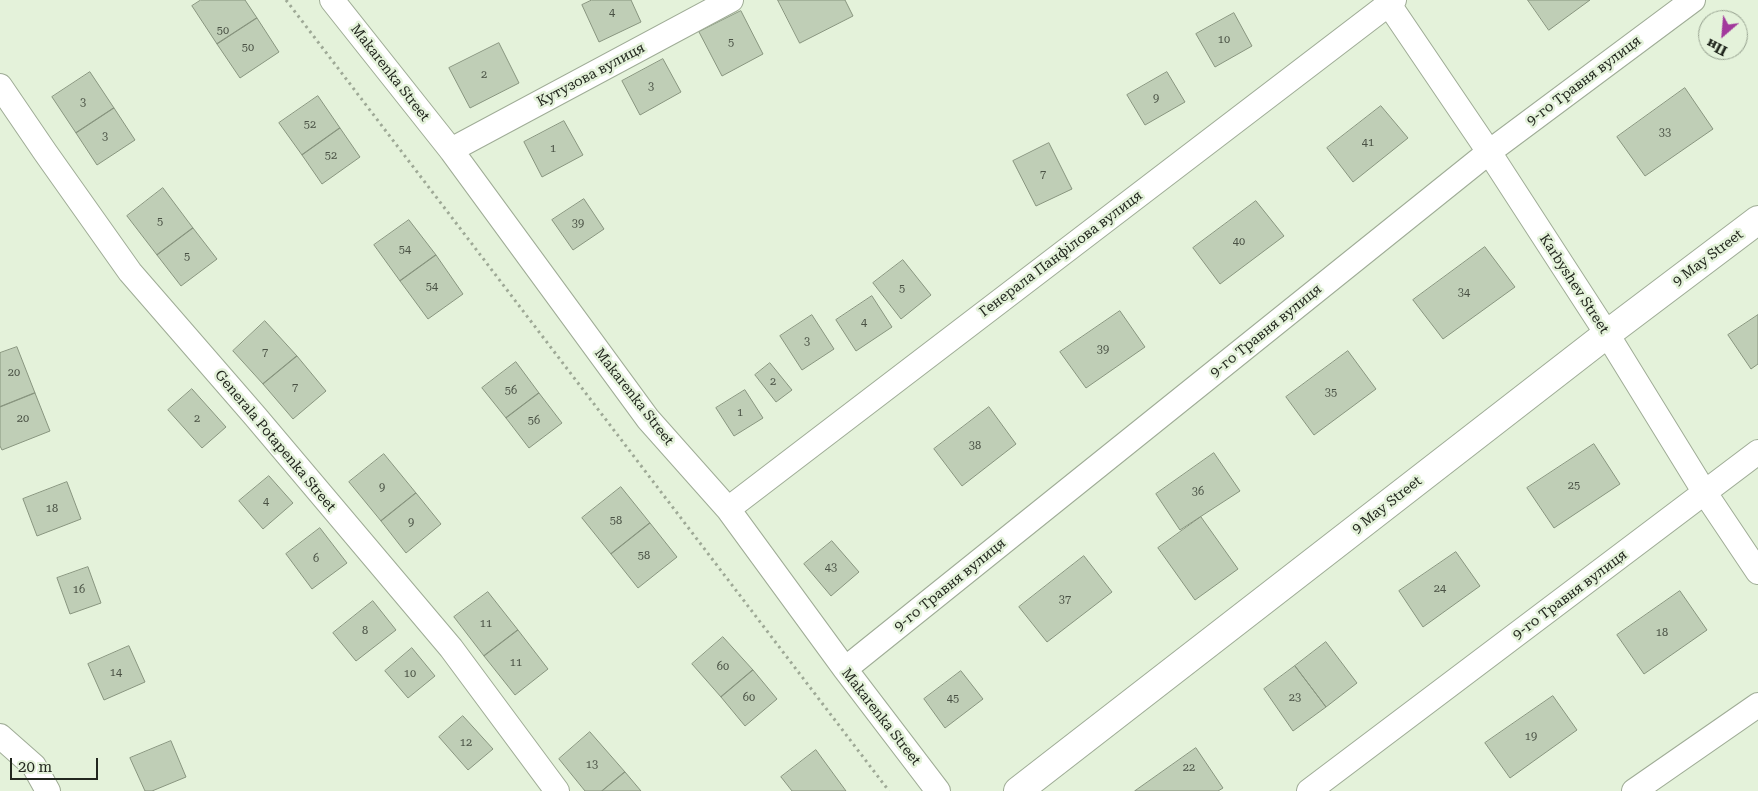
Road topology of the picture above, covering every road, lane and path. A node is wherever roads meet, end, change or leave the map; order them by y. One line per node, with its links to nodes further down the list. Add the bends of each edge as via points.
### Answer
1 (286, 0): 20 (path)
2 (332, 0): 7 (street, Makarenka Street)
3 (731, 0): 7 (street, Кутузова вулиця)
4 (1693, 0): 8 (street, 9-го Травня вулиця)
5 (1390, 1): 8 (street, Karbyshev Street); 13 (street, Генерала Панфілова вулиця)
6 (0, 86): 19 (street, Generala Potapenka Street, via 130,272 451,648)
7 (451, 150): 13 (street, Makarenka Street, via 648,419)
8 (1489, 152): 10 (street, Karbyshev Street); 15 (street, 9-го Травня вулиця)
9 (1758, 220): 10 (main road, 9 May Street)
10 (1607, 334): 12 (street, Karbyshev Street); 22 (main road, 9 May Street)
11 (1758, 452): 12 (street, 9-го Травня вулиця)
12 (1705, 493): 14 (street, Karbyshev Street); 23 (street, 9-го Травня вулиця)
13 (728, 509): 15 (street, Makarenka Street)
14 (1758, 572)
15 (844, 669): 21 (street, Makarenka Street)
16 (1758, 705): 24 (street)
17 (0, 736): 18 (street, via 34,766)
18 (48, 791)
19 (557, 791)
20 (889, 791)
21 (938, 791)
22 (1018, 791)
23 (1309, 791)
24 (1634, 791)

